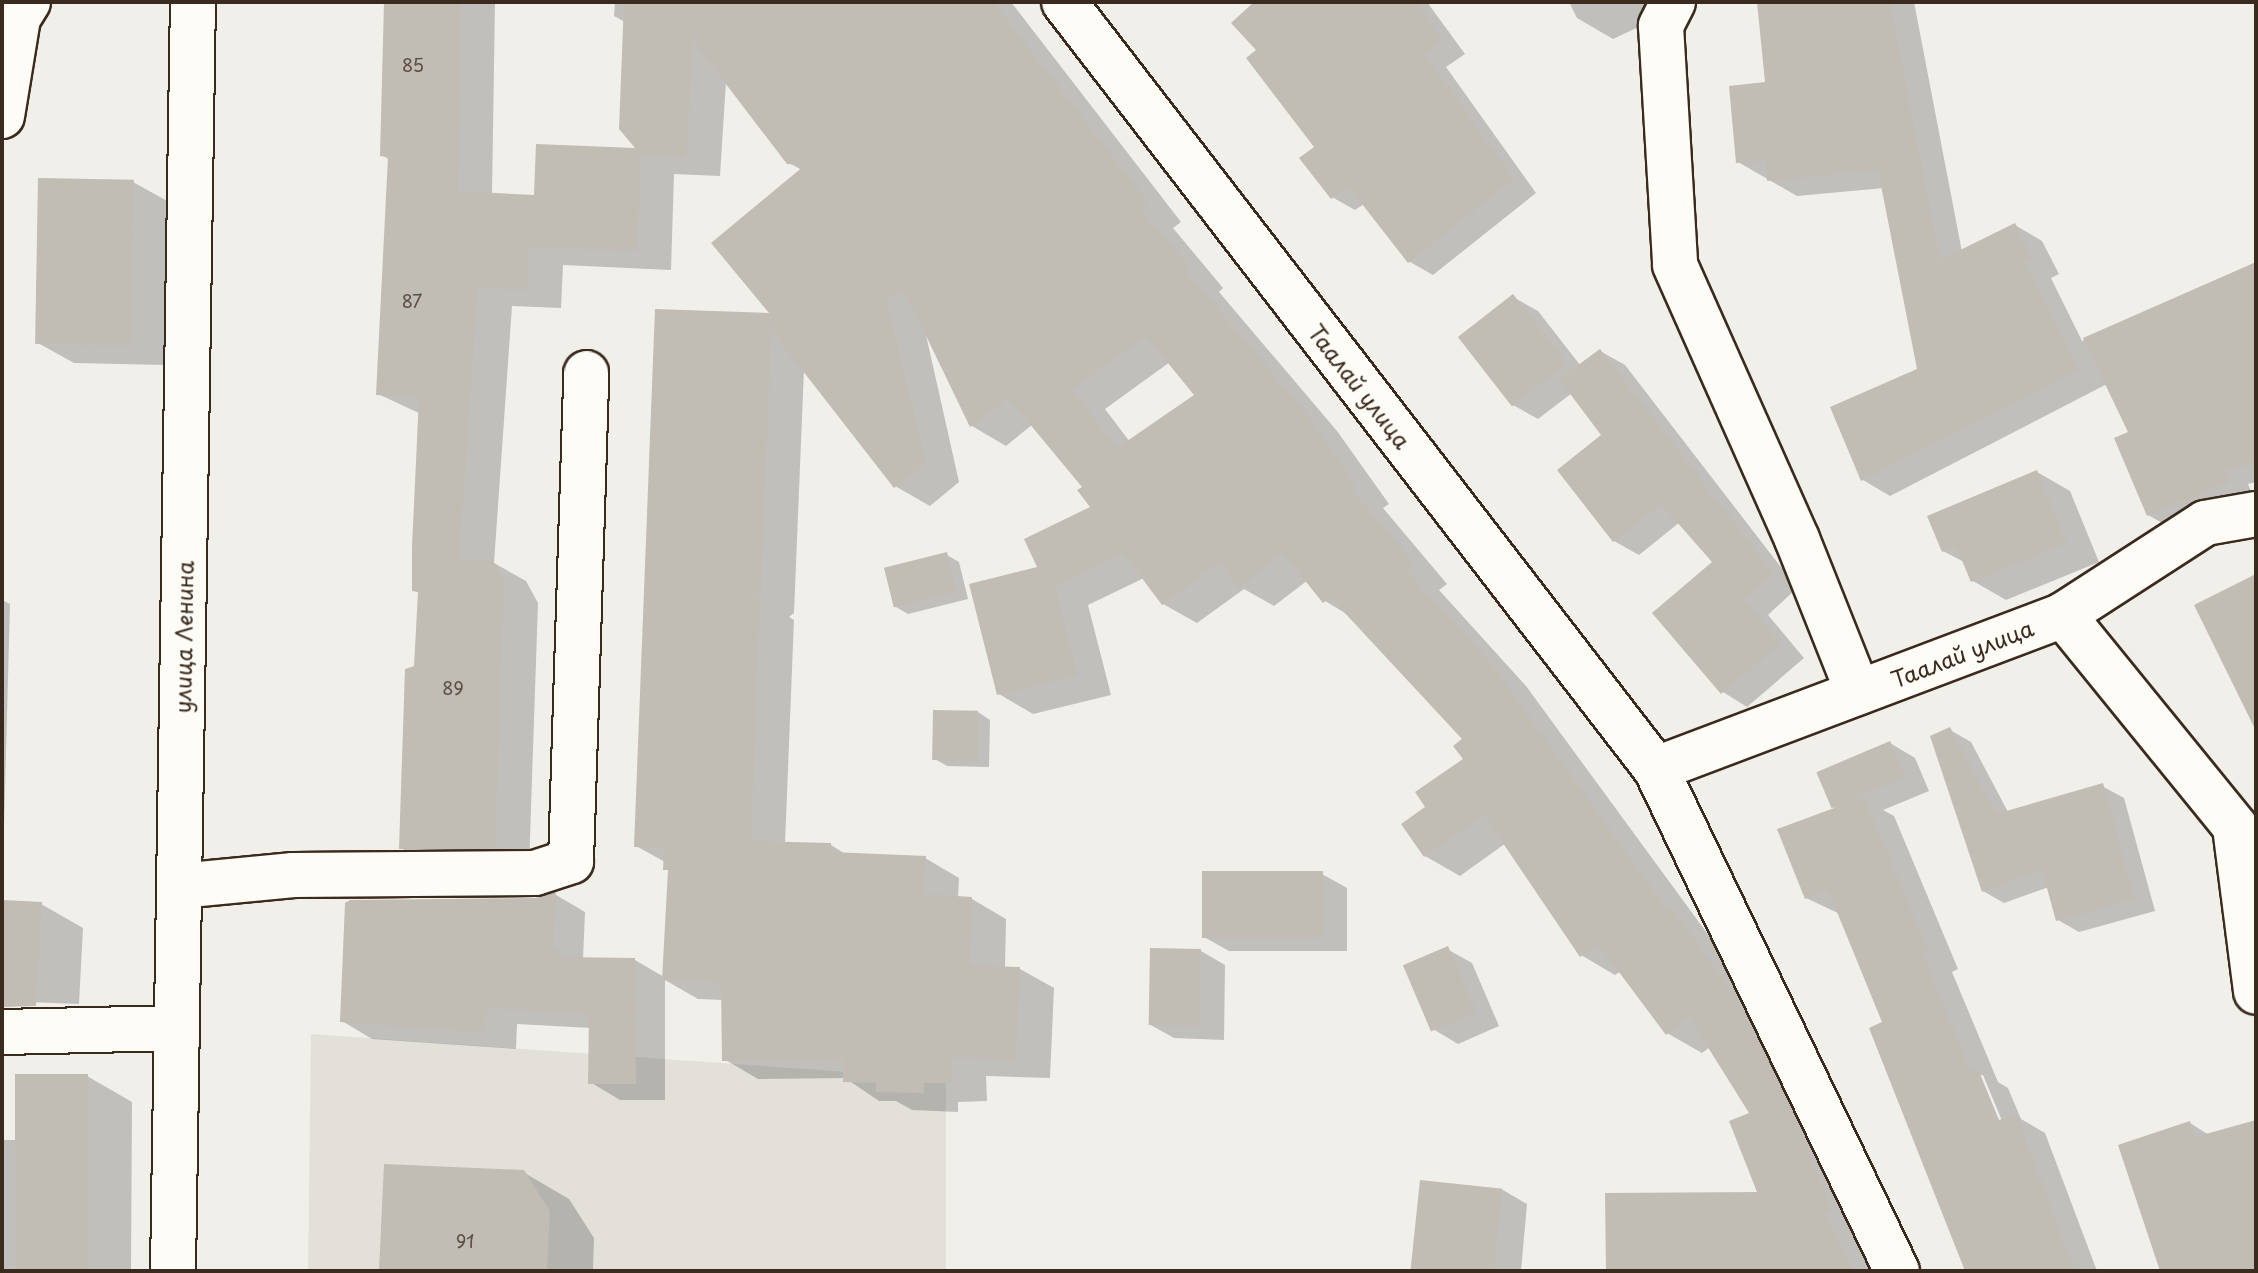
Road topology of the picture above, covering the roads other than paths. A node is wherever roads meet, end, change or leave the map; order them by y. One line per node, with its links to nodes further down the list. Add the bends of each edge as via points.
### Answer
1 (28, 2): 5 (street, via 18,18)
2 (193, 2): 11 (street, улица Ленина)
3 (1064, 2): 10 (street, Таалай улица)
4 (1673, 2): 9 (street, via 1661,26 1675,265 1797,539)
5 (2, 116)
6 (586, 373): 11 (street, via 571,861 535,873 293,875)
7 (2256, 514): 8 (street, Таалай улица, via 2205,523)
8 (2063, 615): 9 (street, Таалай улица); 12 (street, via 2235,827)
9 (1858, 692): 10 (street, Таалай улица)
10 (1656, 769): 16 (street, Таалай улица)
11 (179, 886): 13 (street, улица Ленина)
12 (2256, 992)
13 (176, 1028): 14 (street); 15 (street, улица Ленина)
14 (2, 1032)
15 (173, 1271)
16 (1897, 1271)

